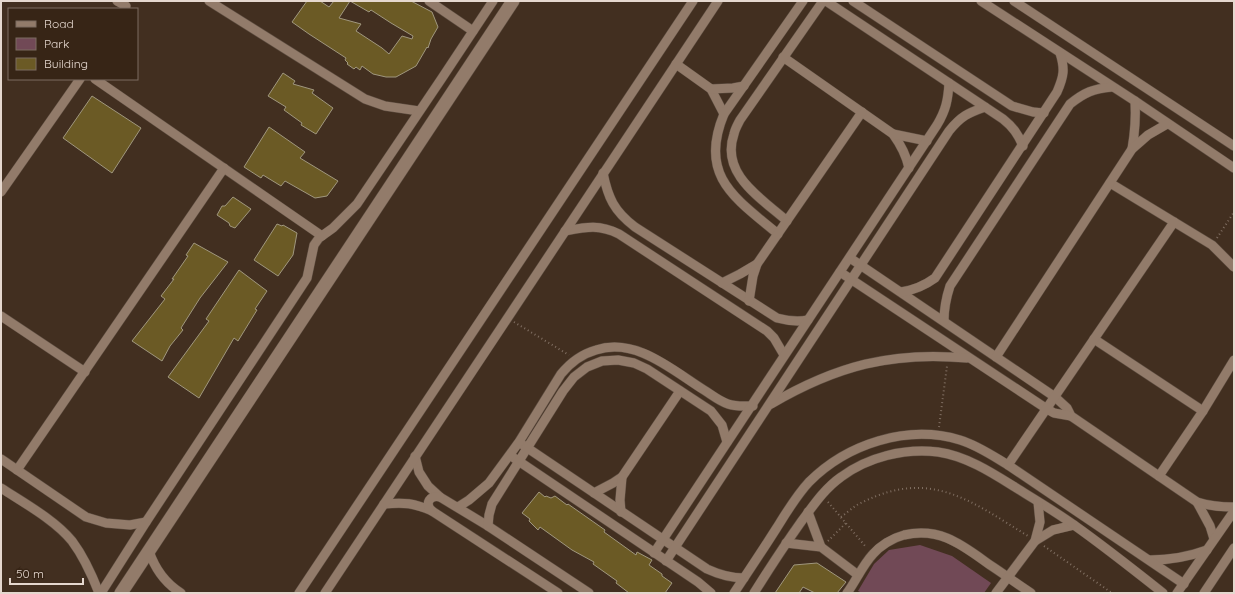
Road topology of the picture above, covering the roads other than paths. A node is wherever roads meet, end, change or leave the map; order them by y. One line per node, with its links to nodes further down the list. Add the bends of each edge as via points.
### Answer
1 (117, 1): 13 (street)
2 (209, 1): 27 (street, via 365,98 385,106)
3 (430, 1): 14 (street)
4 (493, 1): 14 (street)
5 (513, 1): 114 (street)
6 (693, 1): 125 (street)
7 (718, 1): 17 (street)
8 (803, 1): 21 (street)
9 (824, 1): 16 (street); 20 (street)
10 (853, 1): 25 (street)
11 (981, 1): 15 (street)
12 (1014, 1): 36 (street)
13 (126, 5)
14 (473, 31): 27 (street)
15 (1060, 53): 22 (street); 29 (street, via 1064,66 1063,80)
16 (783, 57): 28 (street); 46 (street, via 740,120 733,134 731,150 741,180)
17 (676, 64): 23 (street); 41 (street)
18 (79, 80): 43 (street)
19 (96, 80): 38 (street)
20 (950, 83): 26 (street); 34 (street, via 944,113)
21 (744, 86): 23 (street); 30 (street)
22 (1112, 87): 24 (street); 45 (street, via 1097,88 1082,94 1070,104)
23 (711, 89): 30 (street)
24 (1135, 101): 32 (street); 37 (street, via 1136,122)
25 (1012, 106): 29 (street); 31 (street)
26 (985, 107): 31 (street); 53 (street, via 970,112 958,120)
27 (419, 111): 50 (street, via 356,204)
28 (862, 112): 33 (street); 46 (street)
29 (1044, 113): 35 (street)
30 (724, 114): 49 (street, via 715,150 718,170 727,188)
31 (1003, 118): 35 (street, via 1012,126)
32 (1167, 124): 37 (street, via 1148,135); 40 (street)
33 (893, 134): 34 (street); 39 (street, via 901,144)
34 (927, 141): 39 (street)
35 (1023, 146): 44 (street)
36 (1234, 146)
37 (1132, 149): 42 (street)
38 (224, 168): 50 (street); 70 (street)
39 (909, 168): 51 (street)
40 (1234, 168)
41 (604, 173): 48 (street); 57 (street, via 612,202 626,220)
42 (1110, 183): 47 (street); 67 (street)
43 (1, 192)
44 (984, 205): 45 (street); 58 (street, via 935,278 919,288)
45 (998, 214): 63 (street, via 950,286 945,303)
46 (787, 220): 49 (street)
47 (1174, 222): 54 (street, via 1212,245); 65 (street)
48 (566, 231): 64 (street, via 591,227 610,230); 84 (street)
49 (778, 234): 52 (street)
50 (322, 236): 103 (street, via 314,245 307,278)
51 (850, 258): 53 (street); 55 (street)
52 (757, 264): 57 (street); 59 (street)
53 (861, 265): 56 (street); 58 (street)
54 (1234, 267)
55 (840, 272): 56 (street); 62 (street)
56 (852, 280): 68 (street); 74 (street)
57 (722, 283): 59 (street)
58 (901, 292): 63 (street)
59 (749, 301): 60 (street)
60 (768, 312): 62 (street, via 787,321); 64 (street)
61 (1, 316): 70 (street)
62 (808, 320): 66 (street)
63 (944, 321): 67 (street)
64 (759, 326): 66 (street, via 774,338)
65 (1094, 339): 72 (street); 78 (street)
66 (784, 356): 75 (street)
67 (996, 357): 72 (street)
68 (969, 358): 74 (street, via 917,356 855,366 826,376); 76 (street)
69 (1234, 360): 78 (street)
70 (85, 372): 88 (street)
71 (680, 391): 77 (street); 82 (street, via 634,363 602,361 587,367 574,377); 90 (street)
72 (1055, 397): 76 (street); 79 (street, via 1067,408)
73 (720, 400): 75 (street, via 733,405); 77 (street, via 722,406 718,412); 80 (street, via 639,350 606,346 576,359 567,366)
74 (770, 404): 111 (street)
75 (752, 406): 81 (street)
76 (1047, 409): 79 (street); 87 (street)
77 (711, 411): 81 (street, via 722,424)
78 (1203, 411): 89 (street)
79 (1071, 416): 89 (street)
80 (519, 442): 82 (street); 83 (street)
81 (727, 442): 107 (street)
82 (528, 448): 86 (street); 92 (street)
83 (510, 455): 86 (street); 97 (street, via 489,483)
84 (416, 456): 93 (street, via 419,472 428,486); 96 (street)
85 (1, 459): 88 (street)
86 (519, 461): 105 (street, via 492,504); 115 (street)
87 (1008, 465): 116 (street); 120 (street, via 962,440 938,434 884,439 857,448 831,463 809,483 791,505)
88 (18, 470): 103 (street, via 86,517 106,523 130,525)
89 (1159, 476): 95 (street)
90 (622, 477): 92 (street); 101 (street)
91 (2, 491): 122 (street, via 56,525 72,541)
92 (594, 493): 101 (street)
93 (440, 497): 97 (street); 99 (street, via 436,496 429,500 429,508)
94 (1038, 502): 102 (street, via 971,463 939,452 913,451 888,455 863,464 841,477 821,495); 104 (street); 108 (street, via 1040,522)
95 (1196, 502): 98 (street, via 1210,506); 106 (street, via 1210,526)
96 (384, 504): 99 (street, via 401,502); 126 (street)
97 (458, 507): 105 (street)
98 (1234, 507)
99 (432, 511): 127 (street)
100 (1234, 511): 106 (street)
101 (621, 512): 107 (street)
102 (808, 512): 109 (street); 110 (street)
103 (146, 522): 122 (street)
104 (1074, 525): 108 (street, via 1054,530); 135 (street)
105 (488, 526): 128 (street)
106 (1214, 539): 113 (street)
107 (663, 540): 111 (street); 115 (street)
108 (1035, 541): 119 (street)
109 (786, 543): 110 (street); 131 (street)
110 (821, 547): 118 (street)
111 (675, 548): 117 (street); 120 (street, via 719,575)
112 (1234, 548): 137 (street)
113 (1207, 550): 116 (street, via 1179,558); 121 (street)
114 (149, 551): 123 (street); 124 (street, via 159,573)
115 (654, 553): 117 (street)
116 (1150, 560): 121 (street)
117 (666, 561): 129 (street)
118 (858, 575): 119 (street, via 872,554 885,544 914,533 931,533 944,536 966,547); 132 (street)
119 (1008, 577): 133 (street); 134 (street)
120 (744, 578): 130 (street)
121 (1184, 584): 136 (street)
122 (100, 593)
123 (121, 593)
124 (181, 593)
125 (298, 593)
126 (325, 593)
127 (558, 593)
128 (589, 593)
129 (711, 593)
130 (734, 593)
131 (754, 593)
132 (847, 593)
133 (996, 593)
134 (1031, 593)
135 (1164, 593)
136 (1178, 593)
137 (1204, 593)

